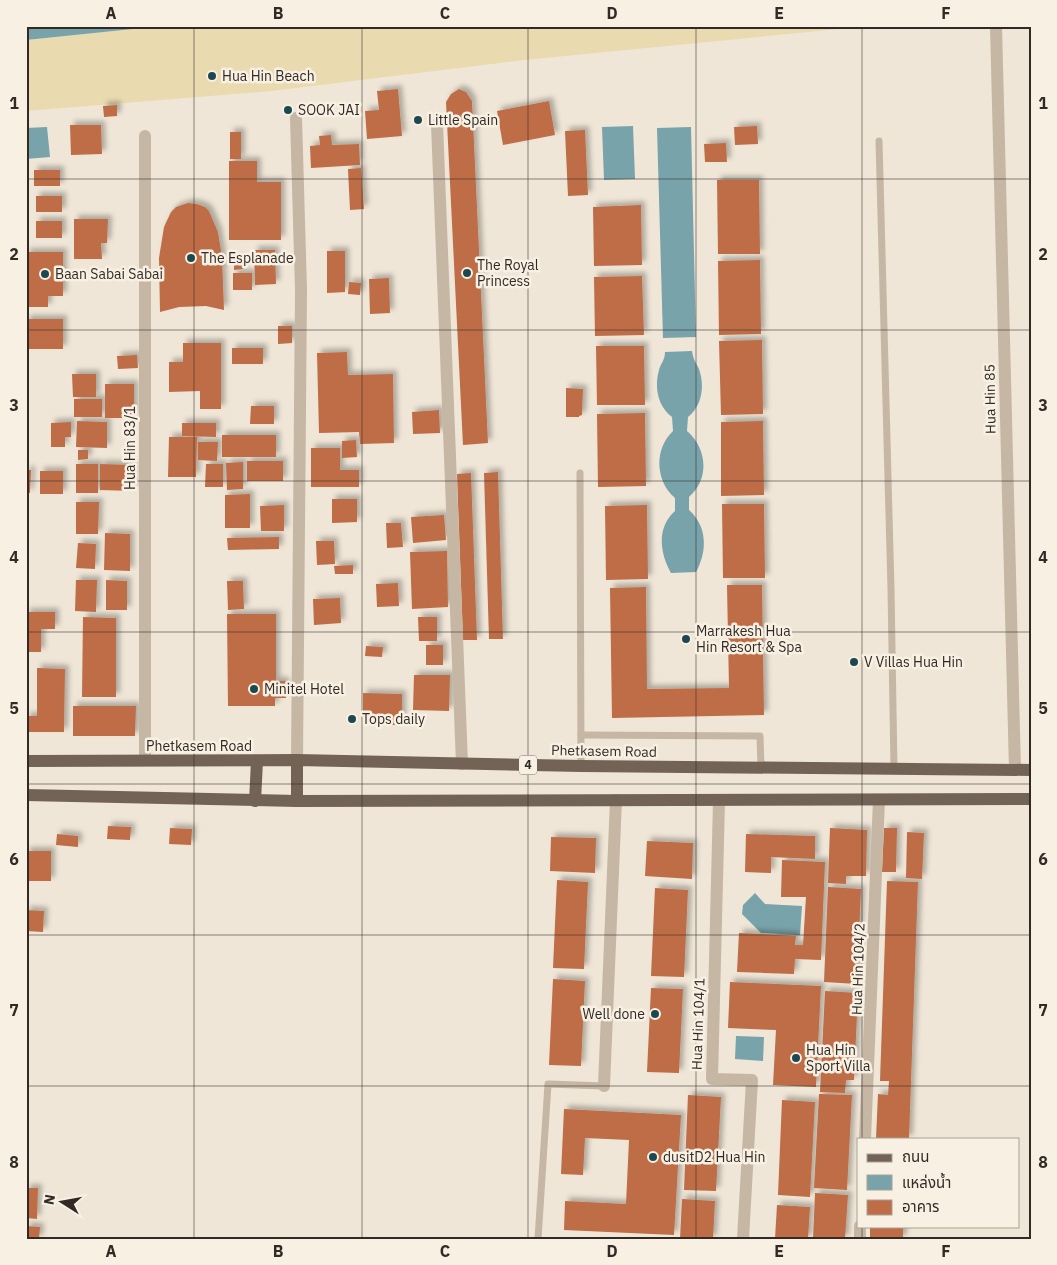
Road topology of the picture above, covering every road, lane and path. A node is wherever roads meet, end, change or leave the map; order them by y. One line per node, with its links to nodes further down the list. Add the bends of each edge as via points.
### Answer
1 (996, 26): 16 (street, Hua Hin 85)
2 (296, 118): 9 (street, via 301,290)
3 (438, 124): 12 (street)
4 (145, 136): 8 (street, Hua Hin 83/1)
5 (879, 140): 15 (lane)
6 (580, 473): 7 (lane)
7 (581, 735): 13 (lane); 14 (lane, via 760,736)
8 (145, 760): 10 (main road, Phetkasem Road / 4); 11 (main road, Phetkasem Road / 4)
9 (298, 760): 11 (main road, Phetkasem Road / 4); 12 (main road, Phetkasem Road / 4); 23 (main road)
10 (26, 761)
11 (257, 761): 22 (main road)
12 (462, 764): 13 (main road, Phetkasem Road / 4)
13 (581, 766): 14 (main road, Phetkasem Road / 4)
14 (761, 768): 15 (main road, Phetkasem Road / 4)
15 (894, 769): 16 (main road, Phetkasem Road / 4)
16 (1015, 770): 17 (main road, Phetkasem Road / 4)
17 (1031, 770)
18 (26, 796): 22 (main road)
19 (1031, 799): 21 (main road)
20 (616, 800): 23 (main road); 24 (main road); 25 (street)
21 (879, 800): 24 (main road); 26 (street, Hua Hin 104/2)
22 (256, 801): 23 (main road)
23 (297, 801)
24 (719, 801): 28 (street, Hua Hin 104/1, via 712,1079 752,1080)
25 (604, 1086): 27 (lane, via 548,1084)
26 (865, 1138)
27 (538, 1239)
28 (743, 1239)

